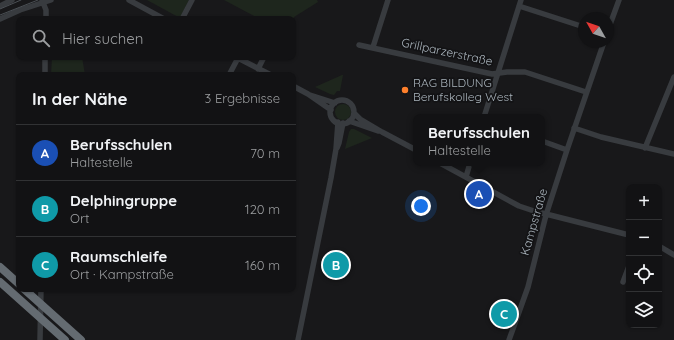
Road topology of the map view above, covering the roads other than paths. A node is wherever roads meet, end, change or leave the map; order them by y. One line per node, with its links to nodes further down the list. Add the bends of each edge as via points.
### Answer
1 (12, 0): 9 (street)
2 (50, 0): 7 (street)
3 (129, 0): 12 (street)
4 (192, 0): 13 (street)
5 (388, 0): 17 (street)
6 (619, 0): 10 (street)
7 (43, 1): 11 (street); 14 (street)
8 (520, 3): 15 (street); 27 (street)
9 (0, 6)
10 (614, 14)
11 (46, 16)
12 (158, 16)
13 (184, 16)
14 (0, 18)
15 (578, 25)
16 (359, 45): 17 (street, Grillparzerstraße)
17 (373, 48): 27 (street, Grillparzerstraße)
18 (602, 48): 30 (street, Kampstraße)
19 (46, 60): 24 (street)
20 (236, 60): 25 (street)
21 (242, 60): 23 (street)
22 (262, 60): 23 (street)
23 (258, 69): 26 (street)
24 (45, 72)
25 (230, 72)
26 (264, 72)
27 (497, 74): 30 (street, Grillparzerstraße, via 533,74); 35 (street)
28 (674, 77): 42 (street)
29 (296, 88): 31 (street)
30 (586, 92): 38 (street, Kampstraße)
31 (308, 94): 32 (street); 33 (street)
32 (334, 103): 33 (street); 34 (street, via 346,101 352,106)
33 (331, 110): 37 (street, via 332,117)
34 (354, 113): 36 (street); 39 (street)
35 (485, 114)
36 (349, 121): 37 (street); 39 (street)
37 (340, 123): 62 (street, via 339,143)
38 (574, 128): 42 (street); 43 (street, Kampstraße)
39 (382, 132): 41 (street)
40 (545, 142): 43 (street)
41 (413, 148)
42 (645, 148): 44 (street)
43 (567, 150): 48 (street, Kampstraße)
44 (674, 154)
45 (446, 166): 47 (street)
46 (469, 166): 47 (street)
47 (466, 177): 48 (street, via 520,206)
48 (546, 215): 49 (street); 63 (street, Kampstraße, via 528,287)
49 (626, 234)
50 (662, 248): 51 (street)
51 (674, 255)
52 (0, 267): 54 (highway)
53 (626, 274): 56 (street)
54 (16, 281)
55 (0, 282): 60 (highway, bridge)
56 (623, 282)
57 (27, 292): 61 (highway, bridge)
58 (41, 292): 59 (street)
59 (40, 340)
60 (65, 340)
61 (81, 340)
62 (298, 340)
63 (509, 340)

